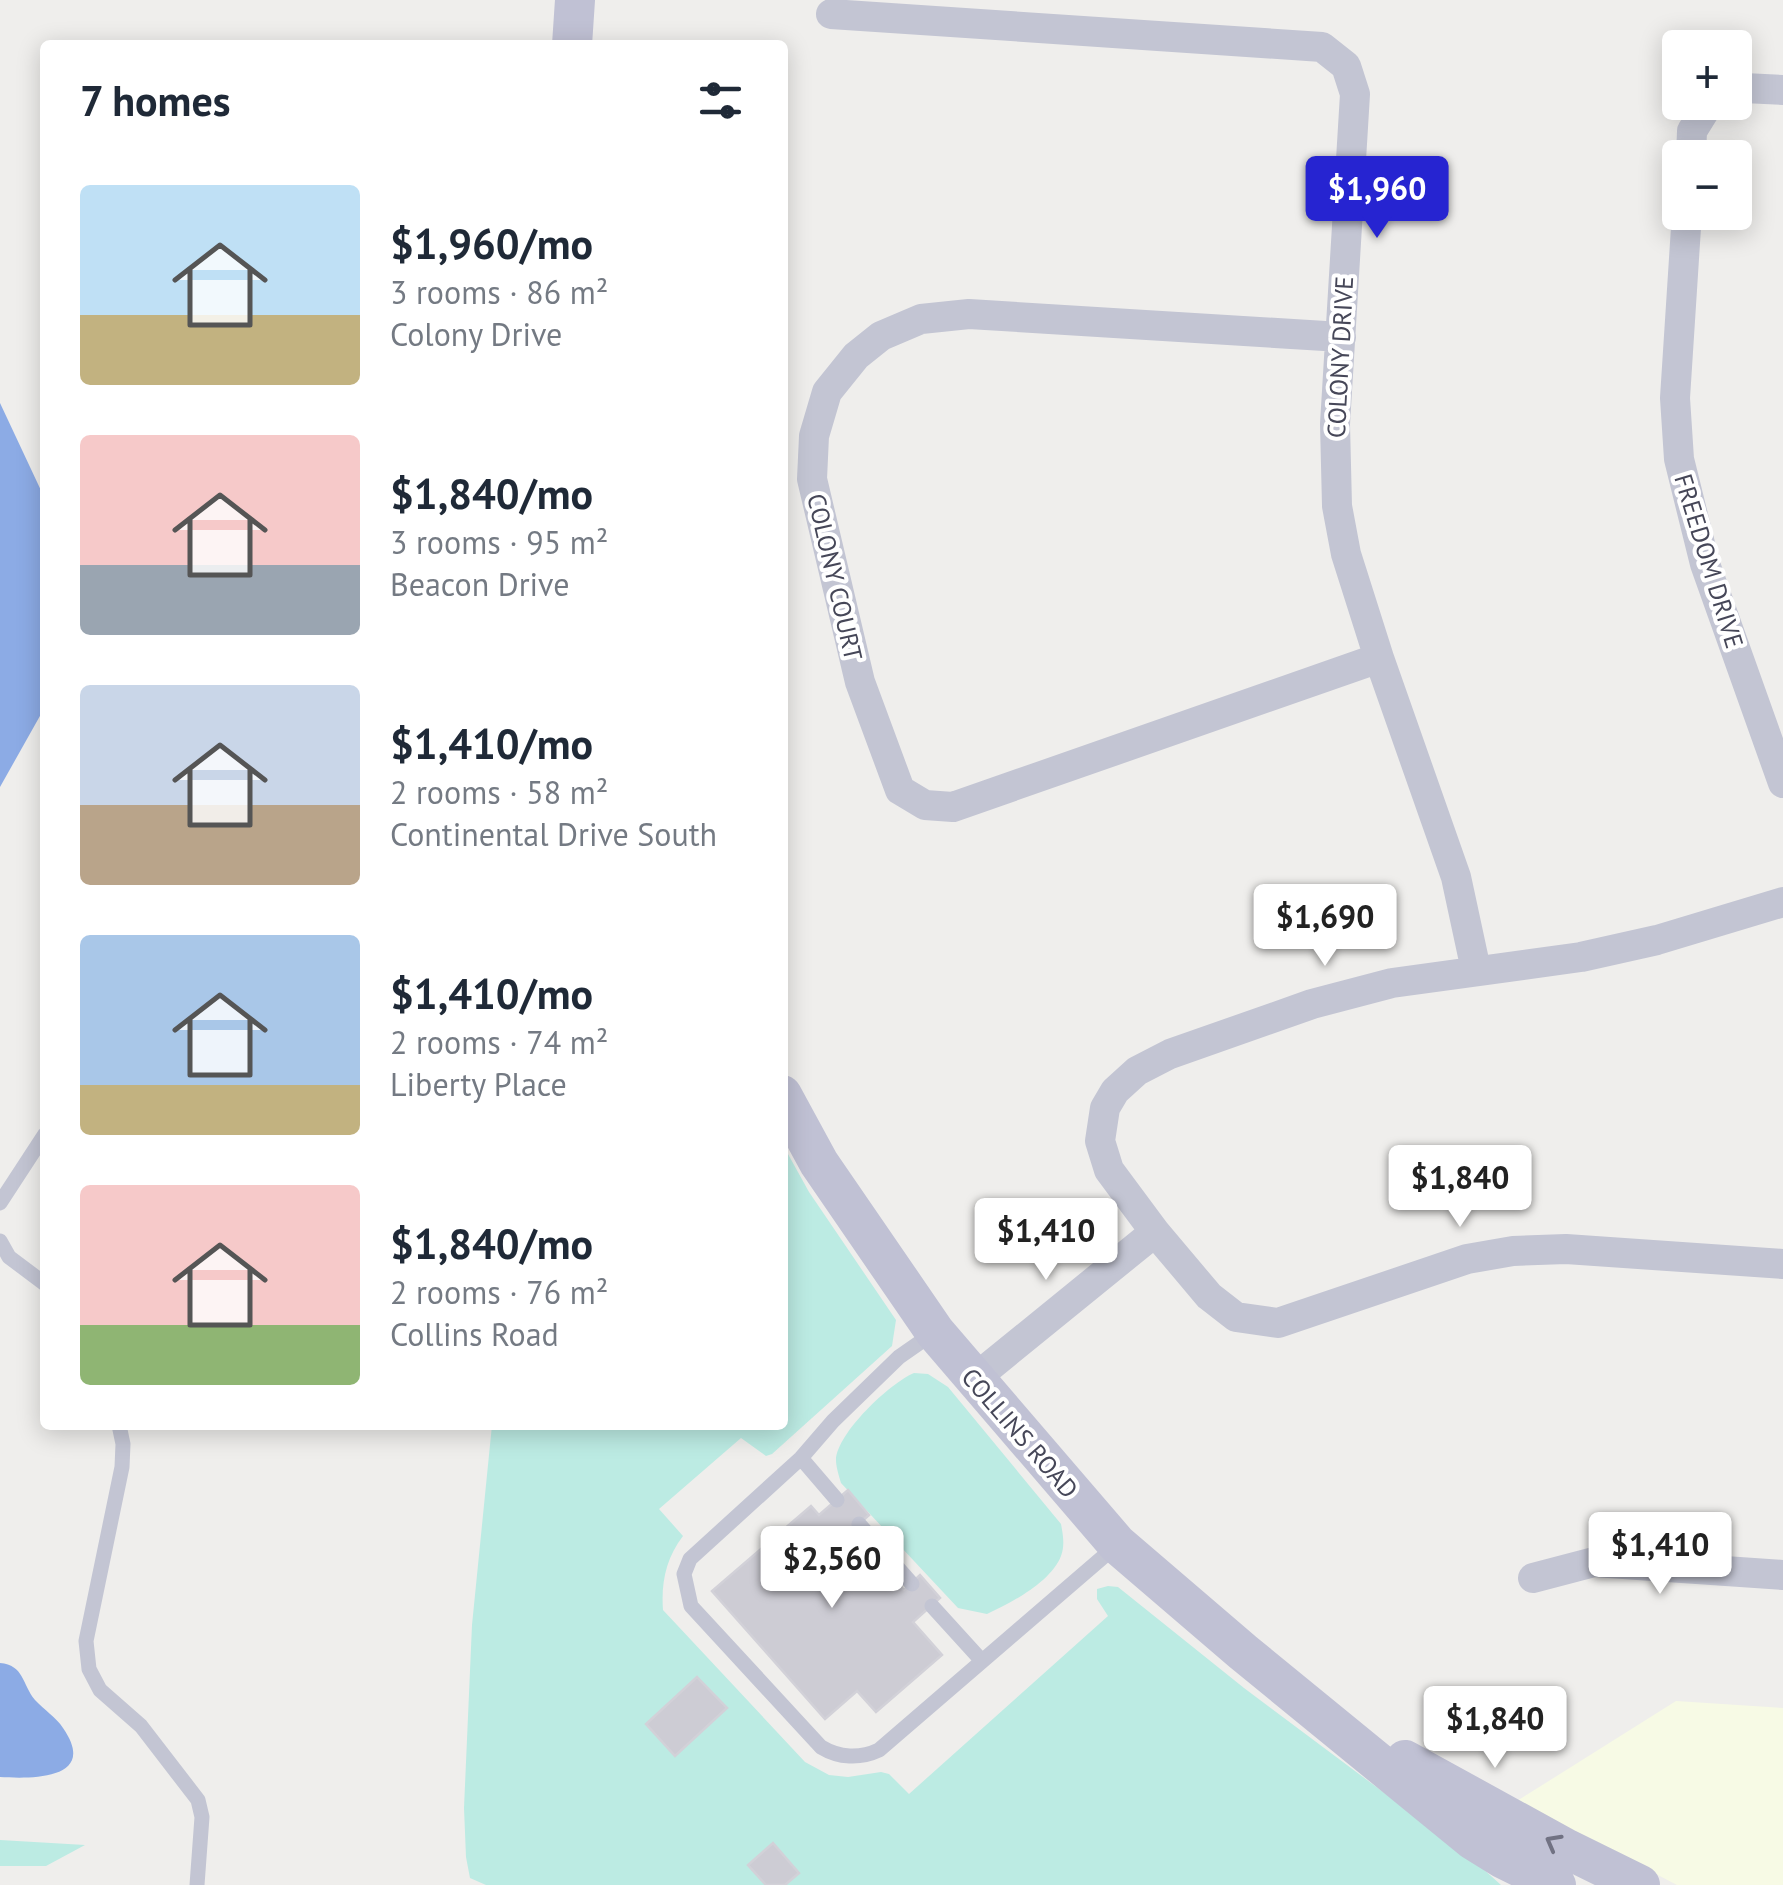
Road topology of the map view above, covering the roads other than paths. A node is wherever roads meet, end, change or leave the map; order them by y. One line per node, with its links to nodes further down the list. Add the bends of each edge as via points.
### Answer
1 (575, 0): 3 (street)
2 (831, 14): 7 (street, COLONY DRIVE, via 1322,47 1346,66 1355,94)
3 (572, 40)
4 (1752, 88): 5 (street)
5 (1783, 90)
6 (1686, 230): 9 (street, FREEDOM DRIVE, via 1675,398 1679,458 1705,564)
7 (1341, 337): 8 (street, COLONY DRIVE, via 1336,506); 8 (street, COLONY COURT, via 969,314 921,319 881,336 827,392 814,436 812,479 860,682 900,790 925,805 953,807)
8 (1378, 658): 11 (street, COLONY DRIVE, via 1456,877)
9 (1783, 783)
10 (1783, 902): 11 (street, via 1581,957)
11 (1476, 970): 15 (street, via 1312,1004 1136,1072 1105,1108 1100,1141 1109,1170)
12 (788, 1106): 19 (street, COLLINS ROAD, via 819,1164)
13 (40, 1142): 14 (lane)
14 (0, 1203)
15 (1156, 1232): 17 (street, via 1209,1296 1236,1317 1278,1323 1468,1259 1514,1251 1566,1248); 20 (street)
16 (0, 1241): 18 (lane, via 9,1258)
17 (1783, 1264)
18 (40, 1280)
19 (935, 1332): 20 (street, COLLINS ROAD); 22 (lane, via 899,1357)
20 (974, 1380): 25 (street, COLLINS ROAD)
21 (120, 1430): 32 (lane, via 122,1467 86,1641 89,1669 198,1800)
22 (801, 1458): 23 (lane); 30 (lane, via 688,1561 691,1606 818,1744 837,1754 878,1750)
23 (837, 1500)
24 (859, 1524): 28 (lane)
25 (1117, 1544): 30 (lane); 31 (street, COLLINS ROAD)
26 (1783, 1575): 27 (street, via 1594,1562)
27 (1532, 1578)
28 (912, 1584)
29 (932, 1606): 30 (lane)
30 (982, 1662)
31 (1322, 1715): 33 (street, COLLINS ROAD, via 1473,1840); 34 (street, COLLINS ROAD, one-way to 31)
32 (197, 1885)
33 (1556, 1885)
34 (1640, 1885)

